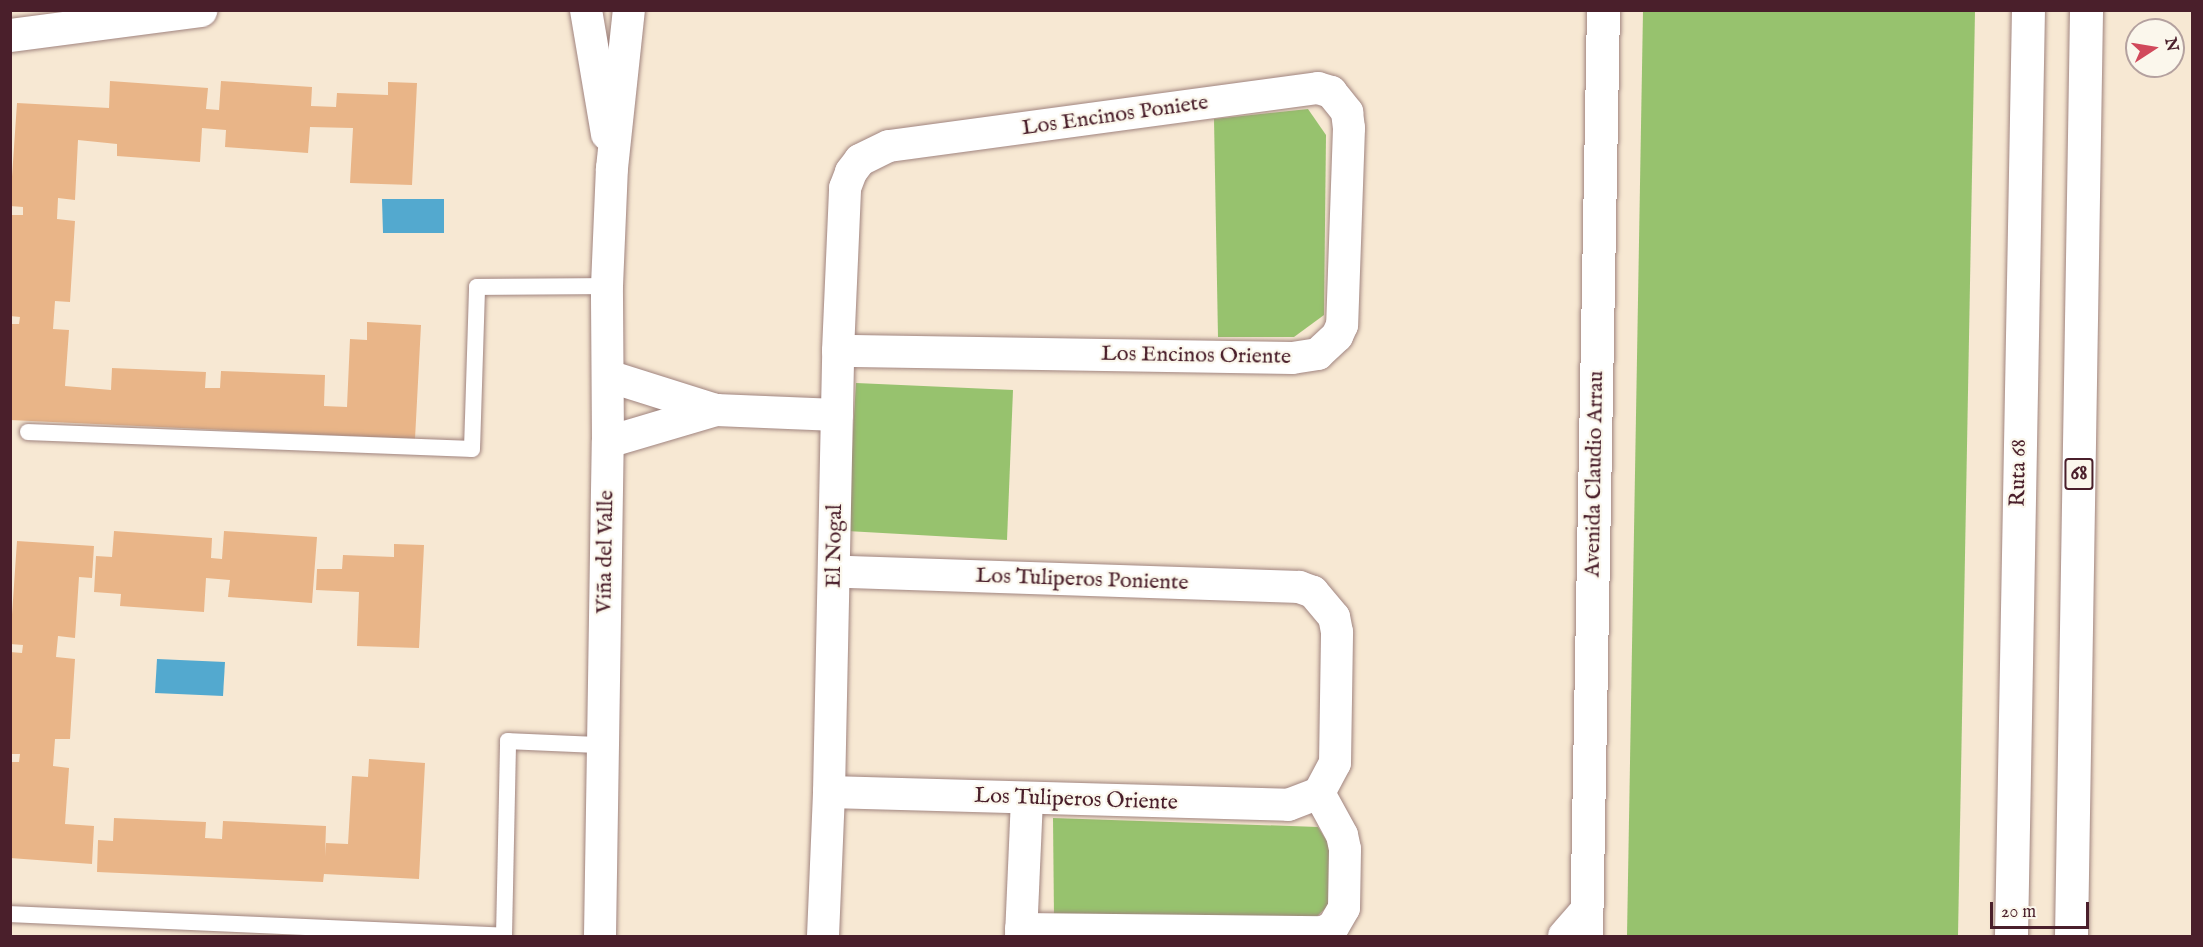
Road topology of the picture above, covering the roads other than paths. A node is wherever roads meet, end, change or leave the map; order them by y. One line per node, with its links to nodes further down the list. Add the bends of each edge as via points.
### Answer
1 (200, 10): 7 (main road)
2 (586, 10): 10 (street, Viña del Valle)
3 (629, 10): 10 (street, Viña del Valle)
4 (1603, 10): 24 (main road, Avenida Claudio Arrau)
5 (2028, 10): 29 (main road, Ruta 68)
6 (2086, 10): 30 (main road, 68)
7 (10, 35)
8 (1349, 128): 9 (street, Los Encinos Poniete, via 1340,101 1331,92 1318,88 889,146); 12 (street, Los Encinos Oriente, via 1342,325 1337,336 1318,354 1292,358)
9 (860, 160): 12 (street, El Nogal, via 845,188)
10 (612, 168): 11 (street, Viña del Valle)
11 (607, 286): 13 (street, Viña del Valle); 16 (lane, via 477,287 472,450)
12 (838, 351): 15 (street, El Nogal)
13 (608, 376): 14 (street); 17 (street, Viña del Valle)
14 (716, 410): 15 (street); 17 (street)
15 (837, 415): 18 (street, El Nogal)
16 (28, 432)
17 (608, 442): 19 (street, Viña del Valle)
18 (835, 572): 20 (street, El Nogal); 21 (street, Los Tuliperos Poniente, via 1299,587 1325,602 1337,632 1335,763)
19 (601, 745): 23 (lane, via 508,741 504,936); 26 (street, Viña del Valle)
20 (829, 792): 22 (street, Los Tuliperos Oriente); 27 (street, El Nogal)
21 (1319, 793): 22 (street, Los Tuliperos Oriente, via 1288,805); 25 (street, via 1346,849 1344,908 1333,927 1323,932)
22 (1027, 799): 25 (street)
23 (10, 914)
24 (1587, 923): 28 (street)
25 (1021, 933)
26 (600, 936)
27 (823, 936)
28 (1564, 936)
29 (2011, 936)
30 (2071, 936)

